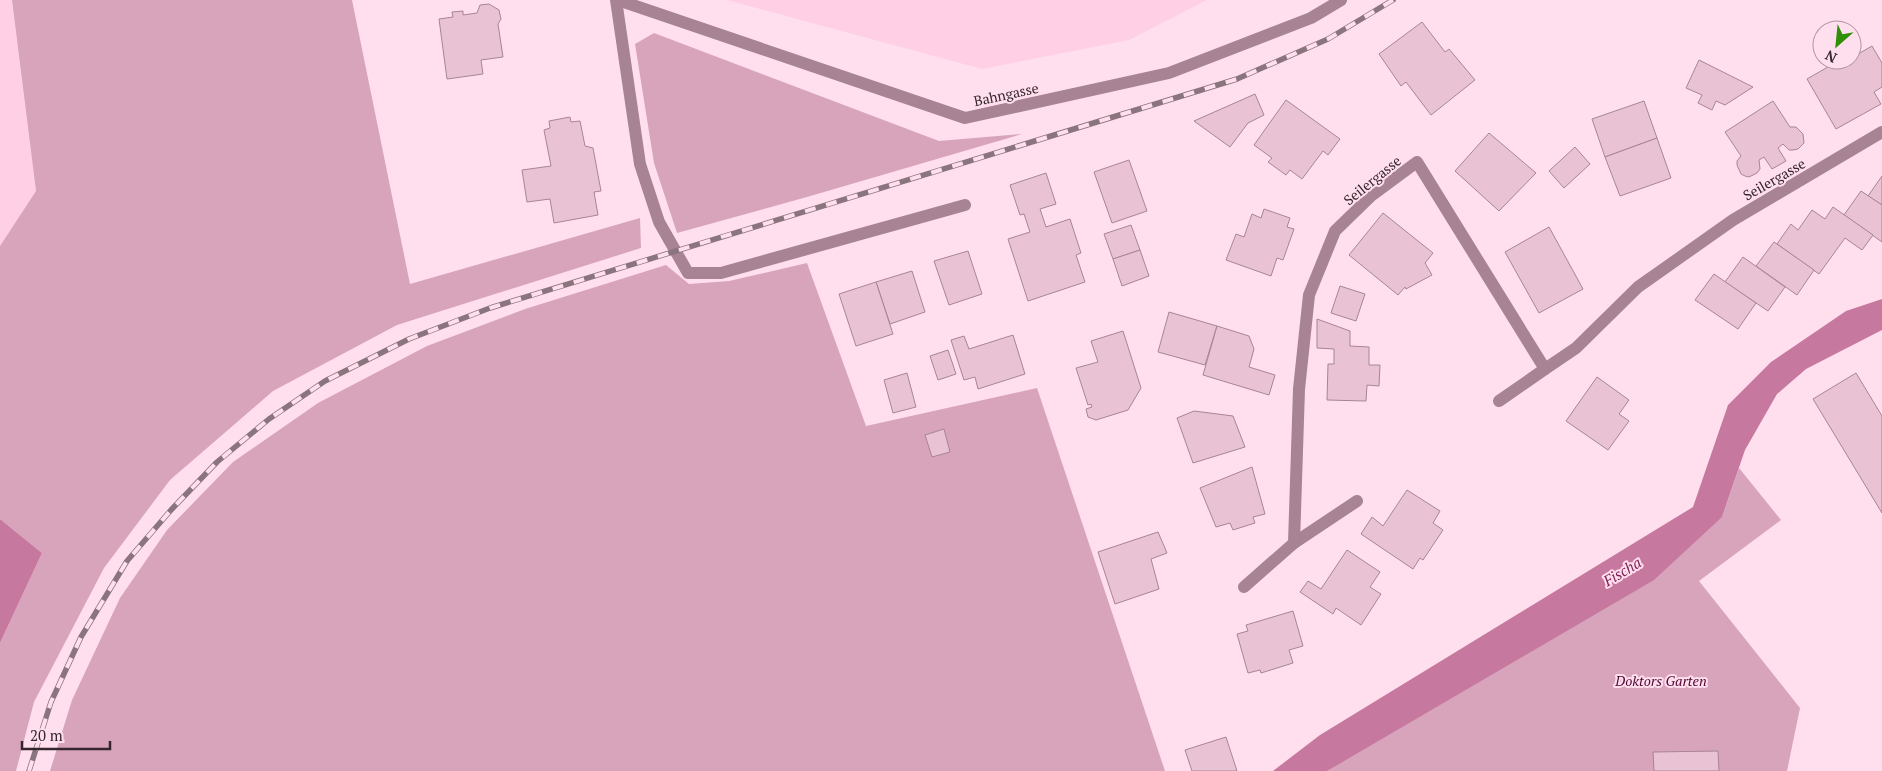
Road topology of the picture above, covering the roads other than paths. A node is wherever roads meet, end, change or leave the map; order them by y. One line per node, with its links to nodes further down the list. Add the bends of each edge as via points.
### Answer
1 (617, 0): 2 (street, Bahngasse, via 964,118 1169,74 1311,18); 4 (street, Bahngasse, via 640,164 658,222 688,273 721,273)
2 (1341, 0)
3 (1882, 132): 5 (street, Seilergasse, via 1725,225 1638,287 1576,348)
4 (964, 205)
5 (1545, 369): 6 (street, Seilergasse); 8 (street, Seilergasse, via 1417,162 1372,196 1335,232 1309,295 1299,389)
6 (1499, 400)
7 (1357, 501): 8 (street)
8 (1294, 543): 9 (street)
9 (1244, 587)

